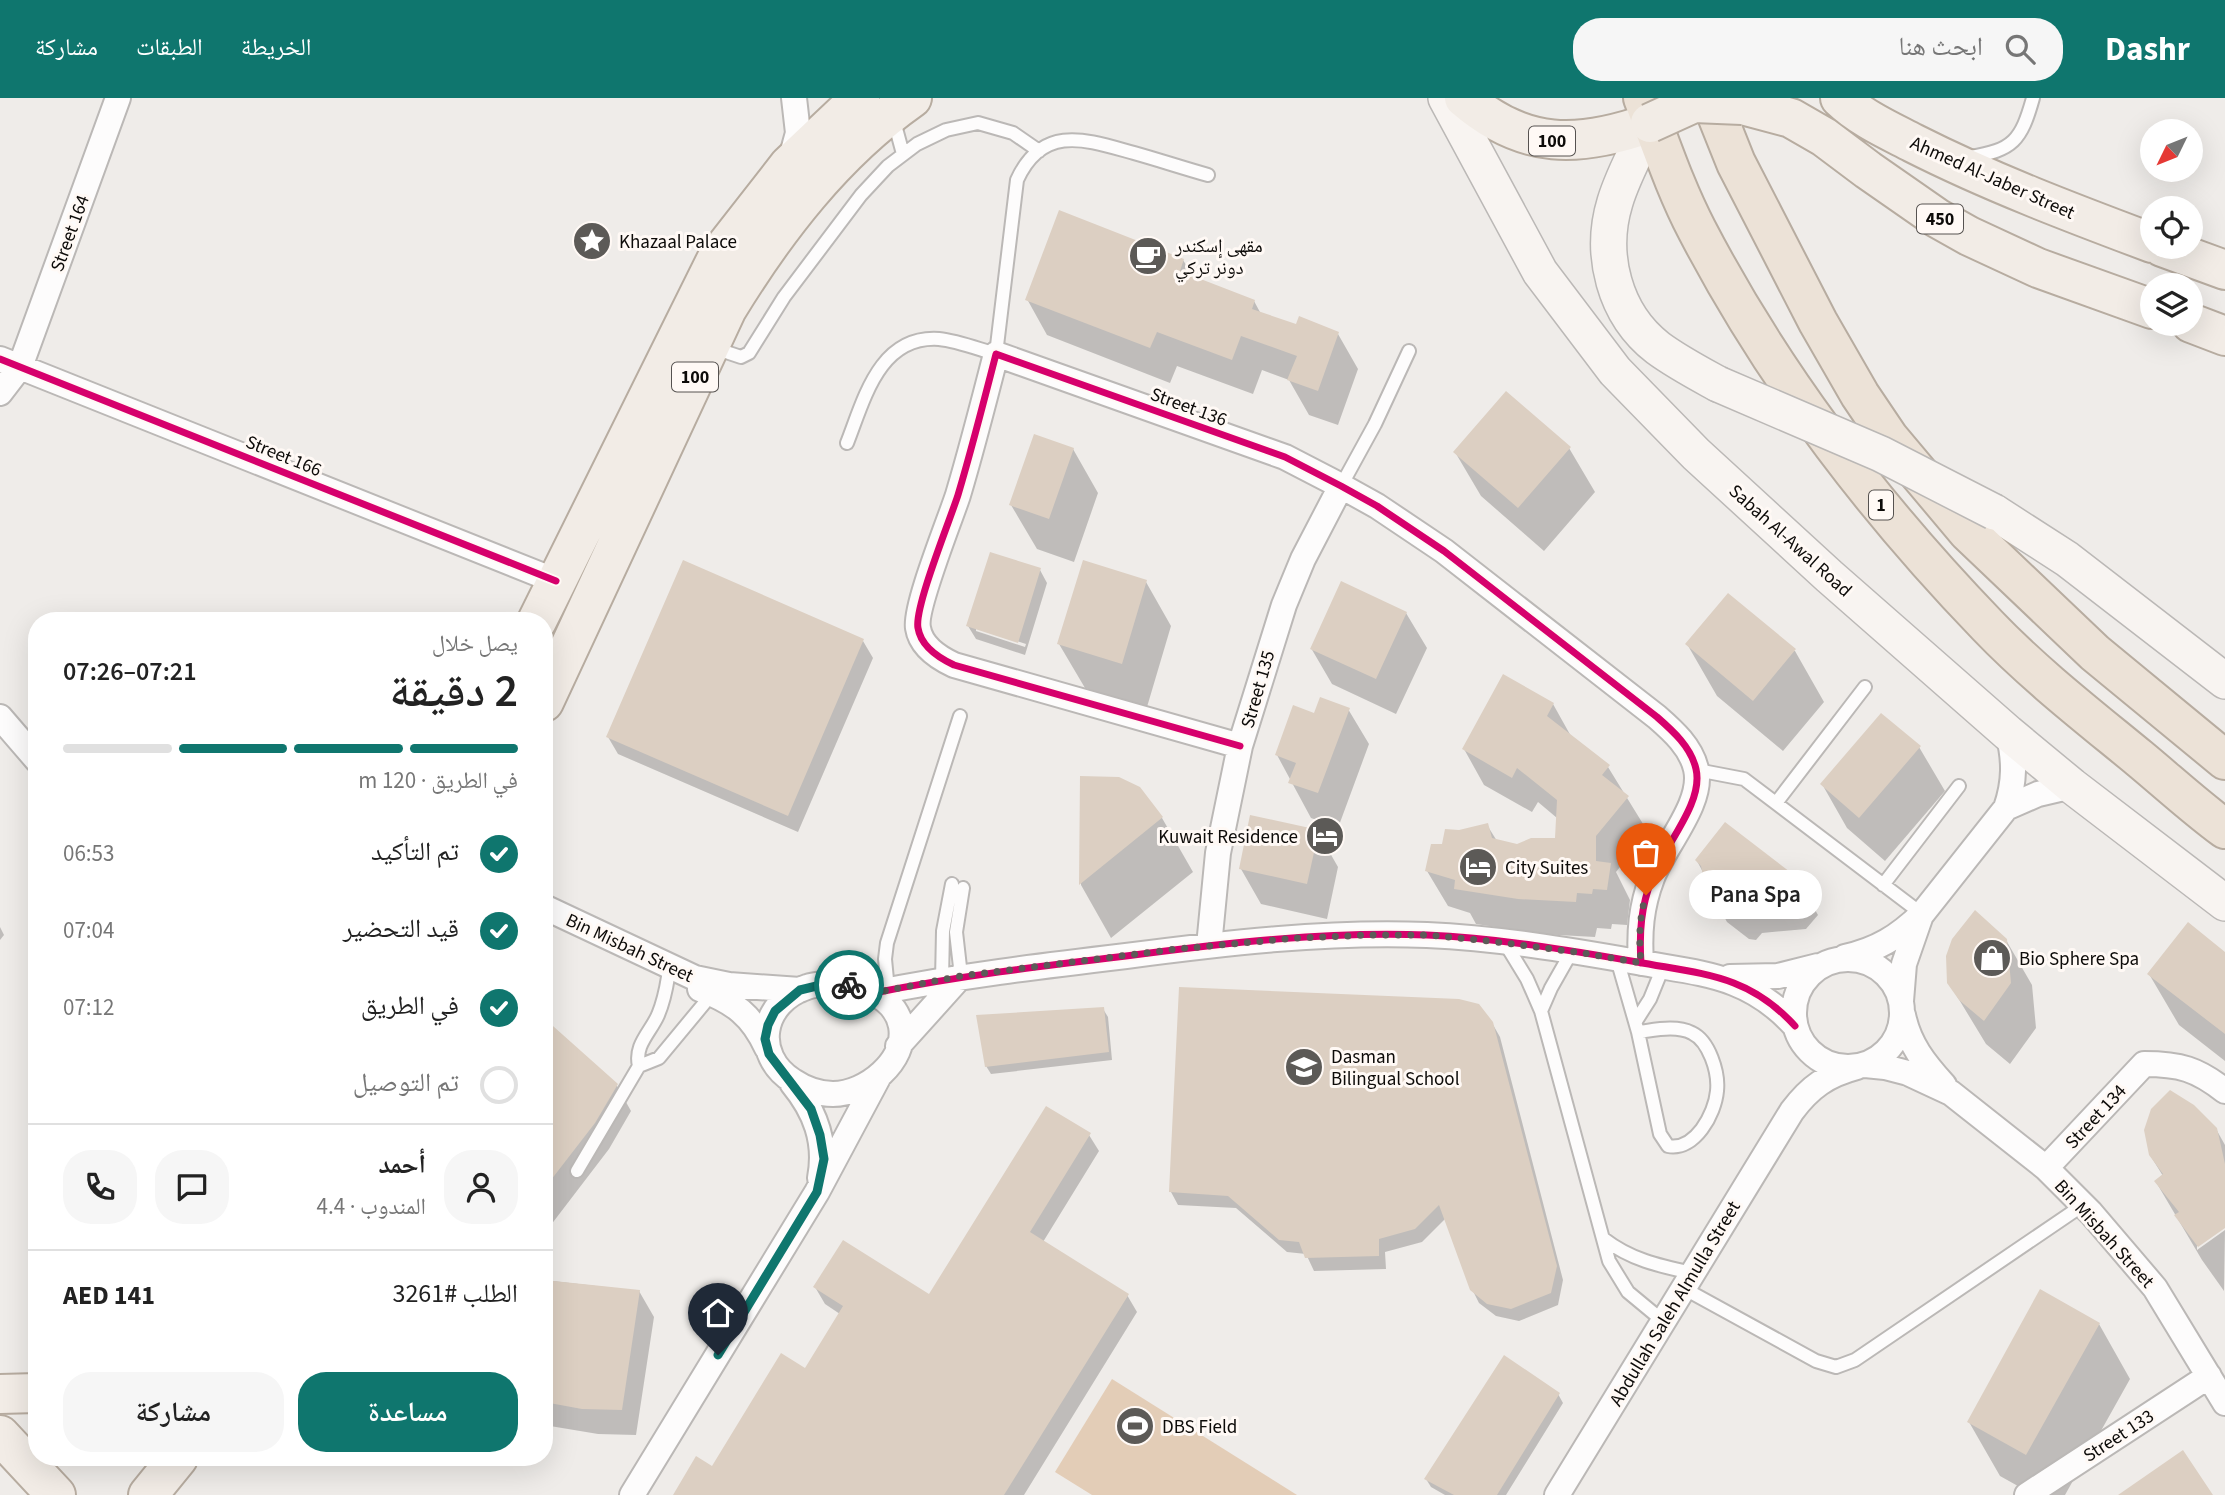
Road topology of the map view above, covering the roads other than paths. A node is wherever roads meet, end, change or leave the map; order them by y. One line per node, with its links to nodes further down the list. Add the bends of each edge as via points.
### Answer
1 (118, 98): 24 (street, Street 164)
2 (794, 98): 13 (street, via 798,133)
3 (1446, 98): 35 (main road, Sabah Al-Awal Road, via 1540,272 1615,371 1829,576)
4 (1464, 98): 9 (main road, 100, via 1516,131 1552,141 1614,136)
5 (1840, 98): 12 (main road, Ahmed Al-Jaber Street, via 1868,119)
6 (2033, 98): 12 (lane, via 2020,132 2006,149)
7 (1711, 101): 9 (main road, 100, bridge); 18 (main road, 450, via 1790,118 1969,236 2038,268); 38 (highway, via 1736,163 1818,322 1889,438 1968,532 2095,653)
8 (888, 102): 11 (lane); 13 (main road, 100); 21 (main road, 100, via 864,137 811,190 757,259)
9 (1646, 110): 30 (main road, bridge, via 1615,203 1608,237 1609,266 1618,295 1655,346 1718,384 1881,454 1994,512 2067,559); 44 (highway, 1, via 1697,229 1738,302 1843,458 1913,545 1990,628)
10 (1039, 151): 11 (lane, via 1013,133 978,123 946,130); 14 (lane, via 1061,140 1085,139); 23 (lane, via 1017,180)
11 (903, 154): 21 (lane, via 861,195 783,298 750,354 741,357)
12 (1949, 161): 15 (main road, Ahmed Al-Jaber Street)
13 (789, 165): 28 (main road, 100, via 718,256)
14 (1208, 175)
15 (2140, 239)
16 (2195, 259): 17 (main road)
17 (2225, 270)
18 (2140, 305)
19 (2203, 328): 20 (main road)
20 (2225, 336)
21 (709, 347): 31 (main road, 100)
22 (1409, 351): 27 (lane)
23 (996, 354): 26 (lane, via 937,339 899,349 879,367); 27 (street, Street 136, via 1285,457); 36 (street, via 921,605 918,628 923,642 954,665)
24 (10, 363): 25 (street, Street 164); 28 (street, Street 166)
25 (0, 393)
26 (846, 443)
27 (1341, 486): 36 (street, Street 135, via 1284,605); 39 (street, Street 136, via 1444,551 1657,717 1684,744)
28 (556, 581): 29 (main road, 100)
29 (541, 612)
30 (2225, 681)
31 (553, 683)
32 (1865, 687): 42 (lane)
33 (960, 716): 59 (lane, via 887,943)
34 (0, 717): 37 (street)
35 (2008, 733): 41 (main road, Sabah Al-Awal Road); 43 (street, via 2014,778)
36 (1240, 746): 51 (street, Street 135, via 1218,853)
37 (28, 750)
38 (2225, 760)
39 (1697, 770): 42 (lane, via 1744,779); 54 (street, via 1694,798 1652,876 1640,914)
40 (1959, 786): 45 (lane)
41 (2072, 786): 43 (street); 46 (main road, Sabah Al-Awal Road)
42 (1776, 803): 45 (lane)
43 (2006, 808): 48 (street)
44 (2225, 829)
45 (1883, 885): 48 (lane)
46 (2225, 903)
47 (553, 911): 58 (street, Bin Misbah Street, via 695,978)
48 (1922, 914): 53 (street, via 1886,944); 61 (street, via 1904,964)
49 (553, 929): 55 (street, Bin Misbah Street)
50 (1504, 943): 51 (street, via 1369,935); 52 (street); 62 (lane)
51 (1209, 946): 57 (street)
52 (1572, 951): 54 (street); 62 (lane)
53 (1831, 961): 56 (street, via 1778,976); 61 (street, via 1859,959 1878,968 1893,982); 64 (street, via 1801,984 1794,1005)
54 (1640, 963): 56 (street); 63 (lane, via 1627,998); 63 (lane, via 1650,999)
55 (668, 977): 60 (street, Bin Misbah Street); 67 (lane, via 657,1017 639,1046)
56 (1718, 977): 64 (street, via 1771,1002)
57 (952, 978): 57 (lane, via 956,932 957,886 943,931); 59 (street); 65 (street)
58 (800, 990): 59 (street, via 833,983); 66 (street, via 771,1018)
59 (881, 991): 65 (street, via 901,1026)
60 (712, 994): 66 (street, Bin Misbah Street, via 750,1019); 67 (lane, via 659,1058)
61 (1902, 1007): 68 (street, via 1893,1045); 72 (street, Bin Misbah Street, via 1916,1051)
62 (1541, 1011): 78 (lane)
63 (1637, 1026): 63 (lane, via 1660,1135 1668,1146 1687,1144 1710,1118 1717,1090 1706,1044 1679,1028)
64 (1796, 1030): 68 (street, via 1821,1061 1838,1067); 73 (street, Abdullah Saleh Almulla Street, via 1801,1069)
65 (898, 1046): 69 (street)
66 (766, 1048): 70 (street, via 776,1067)
67 (639, 1066): 75 (lane)
68 (1861, 1066): 72 (street, Bin Misbah Street, via 1908,1073); 73 (street, Abdullah Saleh Almulla Street, via 1821,1081)
69 (878, 1076): 70 (street, via 857,1089 833,1094); 76 (street)
70 (790, 1079): 76 (street, via 811,1109 820,1135 824,1159)
71 (2225, 1091): 74 (street, Street 134, via 2188,1068 2144,1064)
72 (1951, 1093): 74 (street, Bin Misbah Street)
73 (1792, 1111): 79 (street, Abdullah Saleh Almulla Street)
74 (2046, 1168): 77 (street, Bin Misbah Street)
75 (577, 1171)
76 (817, 1192): 93 (street)
77 (2083, 1205): 79 (lane, via 1855,1360 1836,1367 1794,1351); 81 (street, Bin Misbah Street, via 2155,1289)
78 (1604, 1239): 79 (lane, via 1618,1250); 80 (lane, via 1609,1261 1628,1292)
79 (1688, 1281): 80 (street, Abdullah Saleh Almulla Street)
80 (1663, 1321): 94 (street, Abdullah Saleh Almulla Street)
81 (2209, 1376): 84 (street, Bin Misbah Street); 95 (street, Street 133)
82 (28, 1393): 83 (main road)
83 (0, 1394)
84 (2225, 1403)
85 (0, 1435): 86 (main road)
86 (28, 1463)
87 (31, 1466): 90 (main road)
88 (172, 1466): 91 (main road)
89 (189, 1466): 92 (main road)
90 (47, 1482)
91 (148, 1495)
92 (182, 1495)
93 (632, 1495)
94 (1557, 1495)
95 (2027, 1495)

